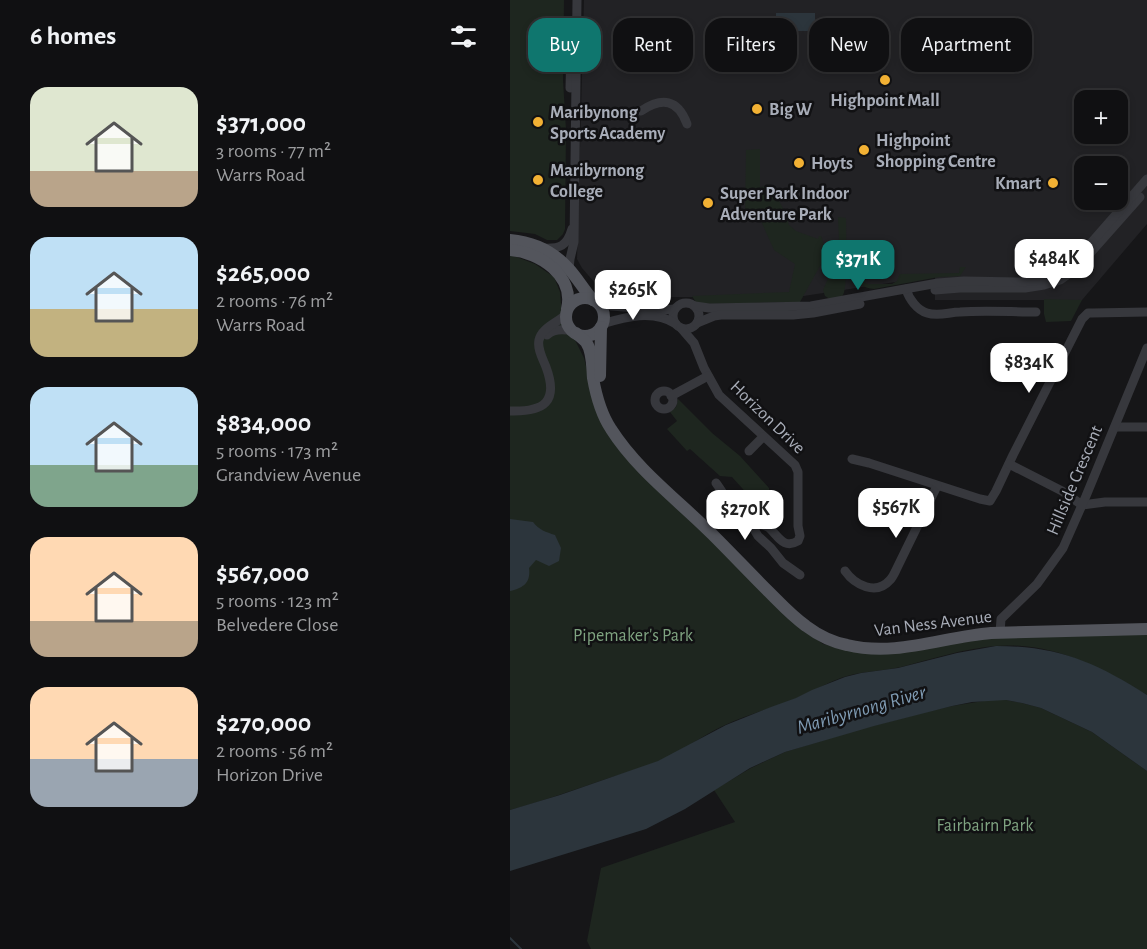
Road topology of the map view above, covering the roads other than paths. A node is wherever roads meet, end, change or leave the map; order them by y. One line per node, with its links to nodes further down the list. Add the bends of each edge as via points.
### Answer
1 (572, 0): 5 (street, via 570,104)
2 (577, 0): 5 (street, via 580,42)
3 (641, 111): 4 (street, via 668,102 680,110)
4 (687, 124)
5 (575, 135): 8 (street)
6 (1147, 179): 13 (street, via 1077,259 1056,274 1030,281 949,282)
7 (1147, 189): 13 (street, via 1077,268 1060,280 1035,287)
8 (574, 224): 10 (street, via 565,243 556,248); 12 (street)
9 (510, 240): 10 (main road)
10 (540, 248): 12 (main road)
11 (510, 250): 19 (main road, via 545,261 556,271 567,290)
12 (569, 269): 14 (main road)
13 (907, 292): 15 (street, via 812,306); 17 (street, via 919,309 930,314); 20 (street, via 813,313 721,315)
14 (595, 301): 16 (street, via 611,306); 19 (main road, via 578,299); 21 (main road, via 604,314)
15 (695, 306): 16 (street, via 686,302); 20 (street, via 699,315)
16 (674, 309): 22 (street, via 673,318)
17 (1036, 312)
18 (1147, 312): 35 (street, via 1088,313 1082,318)
19 (567, 313): 23 (main road, via 568,325); 25 (street, via 542,334)
20 (696, 324): 22 (street); 26 (street, Horizon Drive)
21 (601, 326): 22 (street, via 644,315 664,318); 23 (main road, via 590,335); 32 (main road, Van Ness Avenue, via 601,393)
22 (679, 327): 26 (street, Horizon Drive, via 694,343)
23 (574, 332): 25 (street, via 550,332 542,345); 32 (main road, Van Ness Avenue, via 587,344 602,411)
24 (1147, 348): 29 (street, Hillside Crescent)
25 (542, 355): 28 (street, via 550,382 548,400 530,411)
26 (708, 376): 27 (street, Horizon Drive); 31 (street, Horizon Drive, via 719,395)
27 (671, 396)
28 (510, 411)
29 (1115, 427): 30 (street); 38 (street, Hillside Crescent)
30 (1147, 427)
31 (763, 437): 33 (street); 40 (street, Horizon Drive, via 797,469 800,538 795,543 785,543 767,527)
32 (623, 445): 44 (main road, Van Ness Avenue, via 790,614 823,637 860,648 890,649)
33 (749, 452)
34 (852, 459): 37 (street)
35 (1009, 464): 37 (street, via 990,501); 38 (street)
36 (716, 483): 40 (street, Horizon Drive, via 744,520)
37 (937, 486): 41 (street, via 887,583 864,587)
38 (1084, 500): 39 (street); 44 (street, Hillside Crescent, via 1059,554 1010,611)
39 (1147, 502)
40 (753, 524): 42 (street, Horizon Drive, via 757,534)
41 (845, 571)
42 (800, 575)
43 (1147, 629): 44 (main road, Van Ness Avenue)
44 (1003, 632)

